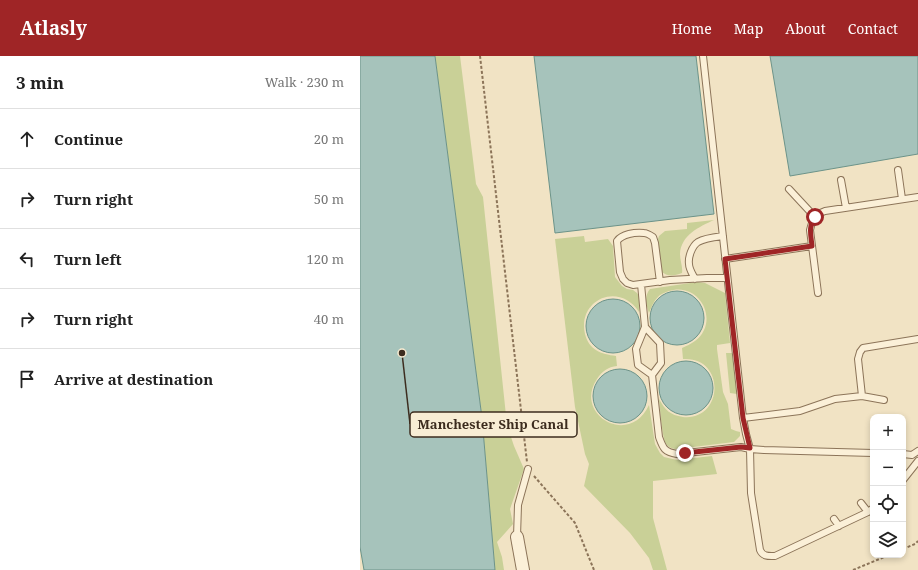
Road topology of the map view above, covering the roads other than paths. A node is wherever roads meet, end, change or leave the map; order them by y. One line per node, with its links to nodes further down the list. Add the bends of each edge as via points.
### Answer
1 (703, 56): 9 (lane)
2 (898, 170): 6 (lane)
3 (841, 180): 7 (lane)
4 (789, 189): 8 (lane)
5 (918, 197): 6 (lane)
6 (902, 199): 7 (lane)
7 (846, 208): 8 (lane, via 825,211)
8 (815, 217): 10 (lane, via 810,230)
9 (723, 236): 11 (lane); 13 (lane, via 698,242 692,248 689,264)
10 (812, 246): 11 (lane); 16 (lane)
11 (725, 259): 12 (lane)
12 (727, 278): 13 (lane); 22 (lane)
13 (695, 279): 14 (lane)
14 (660, 282): 15 (lane); 15 (lane, via 652,237 644,233 623,235 616,241 622,279 633,285)
15 (641, 284): 17 (lane)
16 (818, 293)
17 (645, 327): 19 (lane, via 660,343 661,363); 19 (lane, via 636,349 638,365)
18 (918, 339): 20 (lane, via 863,348 858,359)
19 (652, 375): 23 (lane, via 659,437 666,451 677,454)
20 (862, 396): 21 (lane); 22 (lane, via 835,399 800,411)
21 (884, 400)
22 (743, 418): 23 (lane)
23 (750, 448): 25 (lane); 34 (lane, via 751,493 761,553 775,556)
24 (918, 450): 26 (lane, via 912,455)
25 (870, 454)
26 (906, 454)
27 (918, 461): 29 (lane)
28 (528, 469): 35 (lane, via 518,505)
29 (906, 476)
30 (861, 504): 31 (lane)
31 (870, 509)
32 (870, 510): 34 (lane)
33 (834, 519): 34 (lane)
34 (839, 526)
35 (517, 537): 36 (street)
36 (523, 570)

